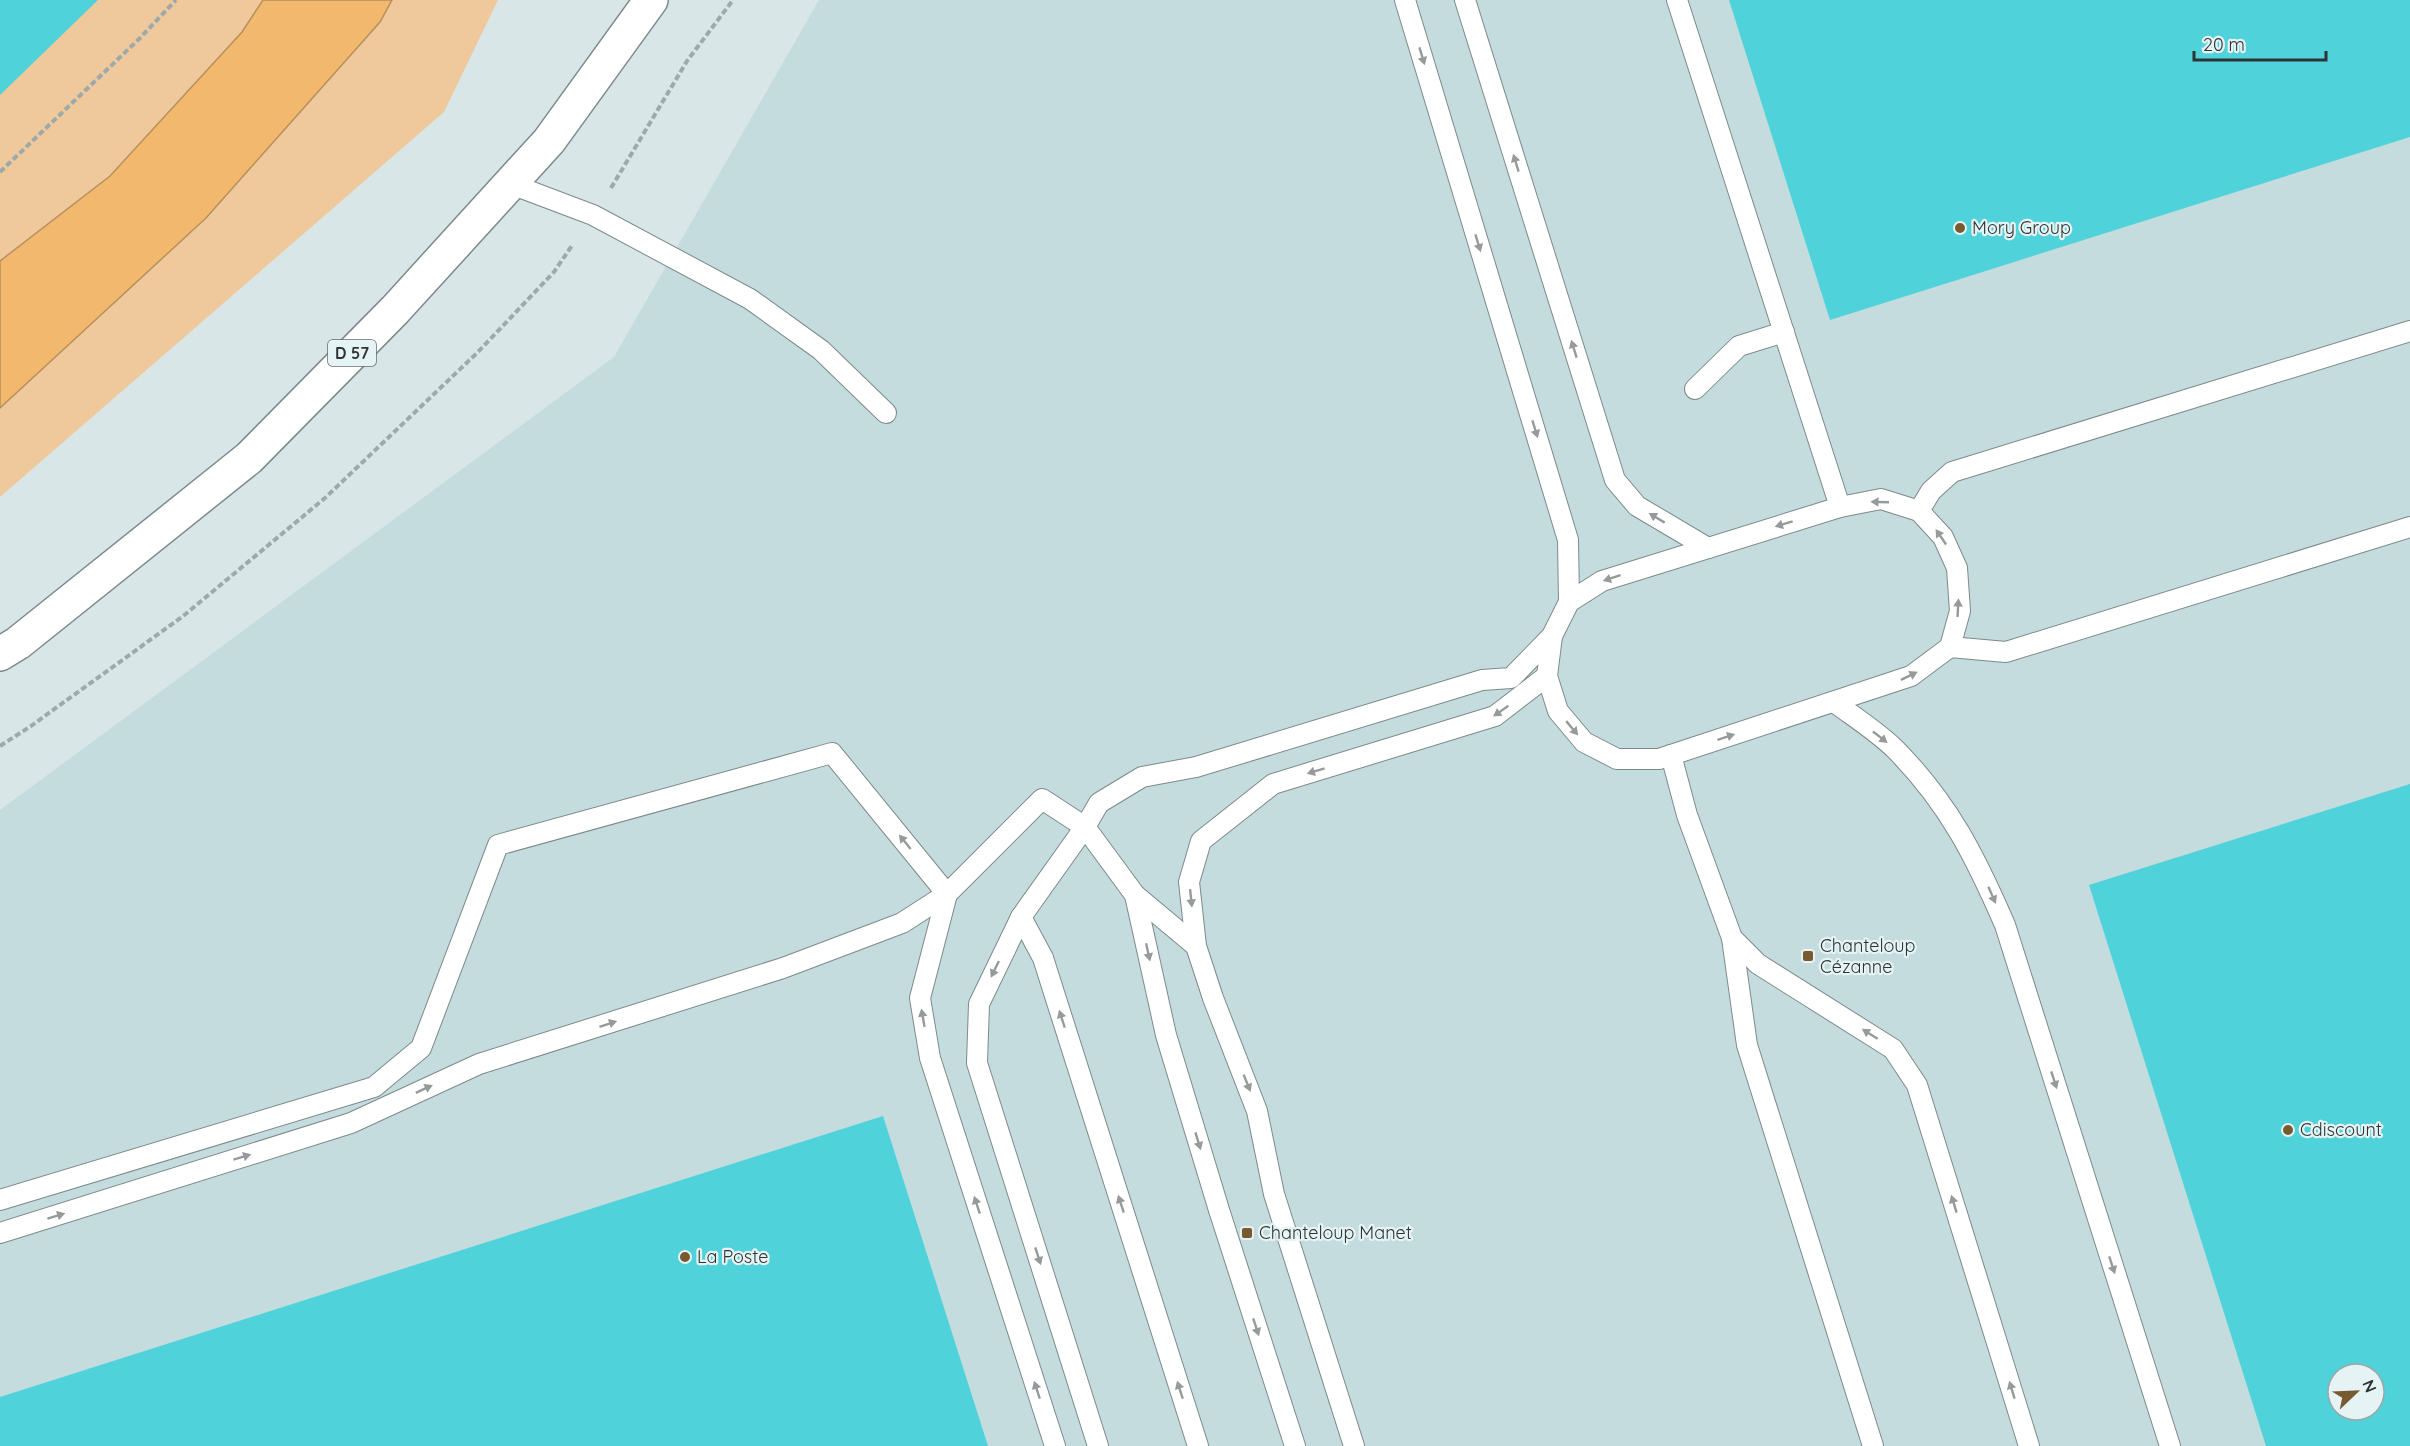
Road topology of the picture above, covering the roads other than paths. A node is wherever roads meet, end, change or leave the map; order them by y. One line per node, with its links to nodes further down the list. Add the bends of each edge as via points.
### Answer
1 (651, 0): 5 (main road, D 57, via 549,141)
2 (1405, 0): 14 (lane, one-way to 14, via 1568,540)
3 (1466, 0): 13 (lane, one-way to 3, via 1637,506 1615,480)
4 (1677, 0): 7 (lane)
5 (511, 184): 9 (lane, via 593,215 750,299 821,350); 17 (main road, D 57, via 395,310 249,458)
6 (2410, 331): 11 (lane, via 1952,472)
7 (1784, 332): 8 (lane, via 1739,346); 10 (lane)
8 (1695, 389)
9 (886, 413)
10 (1840, 507): 11 (lane, one-way to 10, via 1881,499); 13 (lane, one-way to 13)
11 (1919, 511): 16 (lane, one-way to 11, via 1960,612 1957,568 1943,537)
12 (2410, 527): 16 (lane, via 2006,652)
13 (1708, 548): 14 (lane, one-way to 14, via 1602,581)
14 (1569, 602): 15 (lane)
15 (1552, 636): 18 (lane); 21 (lane, via 1511,678 1482,680 1196,767 1142,777 1099,803)
16 (1950, 647): 19 (lane, one-way to 16, via 1911,676)
17 (0, 654)
18 (1547, 676): 20 (lane, one-way to 20, via 1558,711 1584,742 1617,759 1659,759); 26 (lane, one-way to 26, via 1495,716 1272,784 1201,841 1189,882)
19 (1834, 702): 20 (lane, one-way to 19); 36 (lane, one-way to 36, via 1895,749 1945,807 1976,860 2005,924)
20 (1671, 755): 25 (lane)
21 (1085, 827): 22 (lane, via 1042,799); 23 (lane); 24 (lane)
22 (947, 894): 27 (lane, one-way to 27, via 832,753 498,844 421,1048 374,1087); 28 (lane, one-way to 22, via 351,1123 479,1064 783,968 891,928); 29 (lane, one-way to 22, via 930,1058 920,998)
23 (1135, 895): 26 (lane); 32 (lane, one-way to 32, via 1166,1035)
24 (1021, 916): 30 (lane, one-way to 30, via 979,1004 977,1063); 31 (lane, one-way to 24, via 1043,958)
25 (1732, 938): 34 (lane, via 1747,1045); 35 (lane, one-way to 25, via 1917,1085 1893,1049 1758,964)
26 (1196, 946): 33 (lane, one-way to 33, via 1257,1111 1274,1194)
27 (0, 1200)
28 (0, 1233)
29 (1055, 1446)
30 (1098, 1446)
31 (1198, 1446)
32 (1295, 1446)
33 (1354, 1446)
34 (1873, 1446)
35 (2029, 1446)
36 (2170, 1446)

